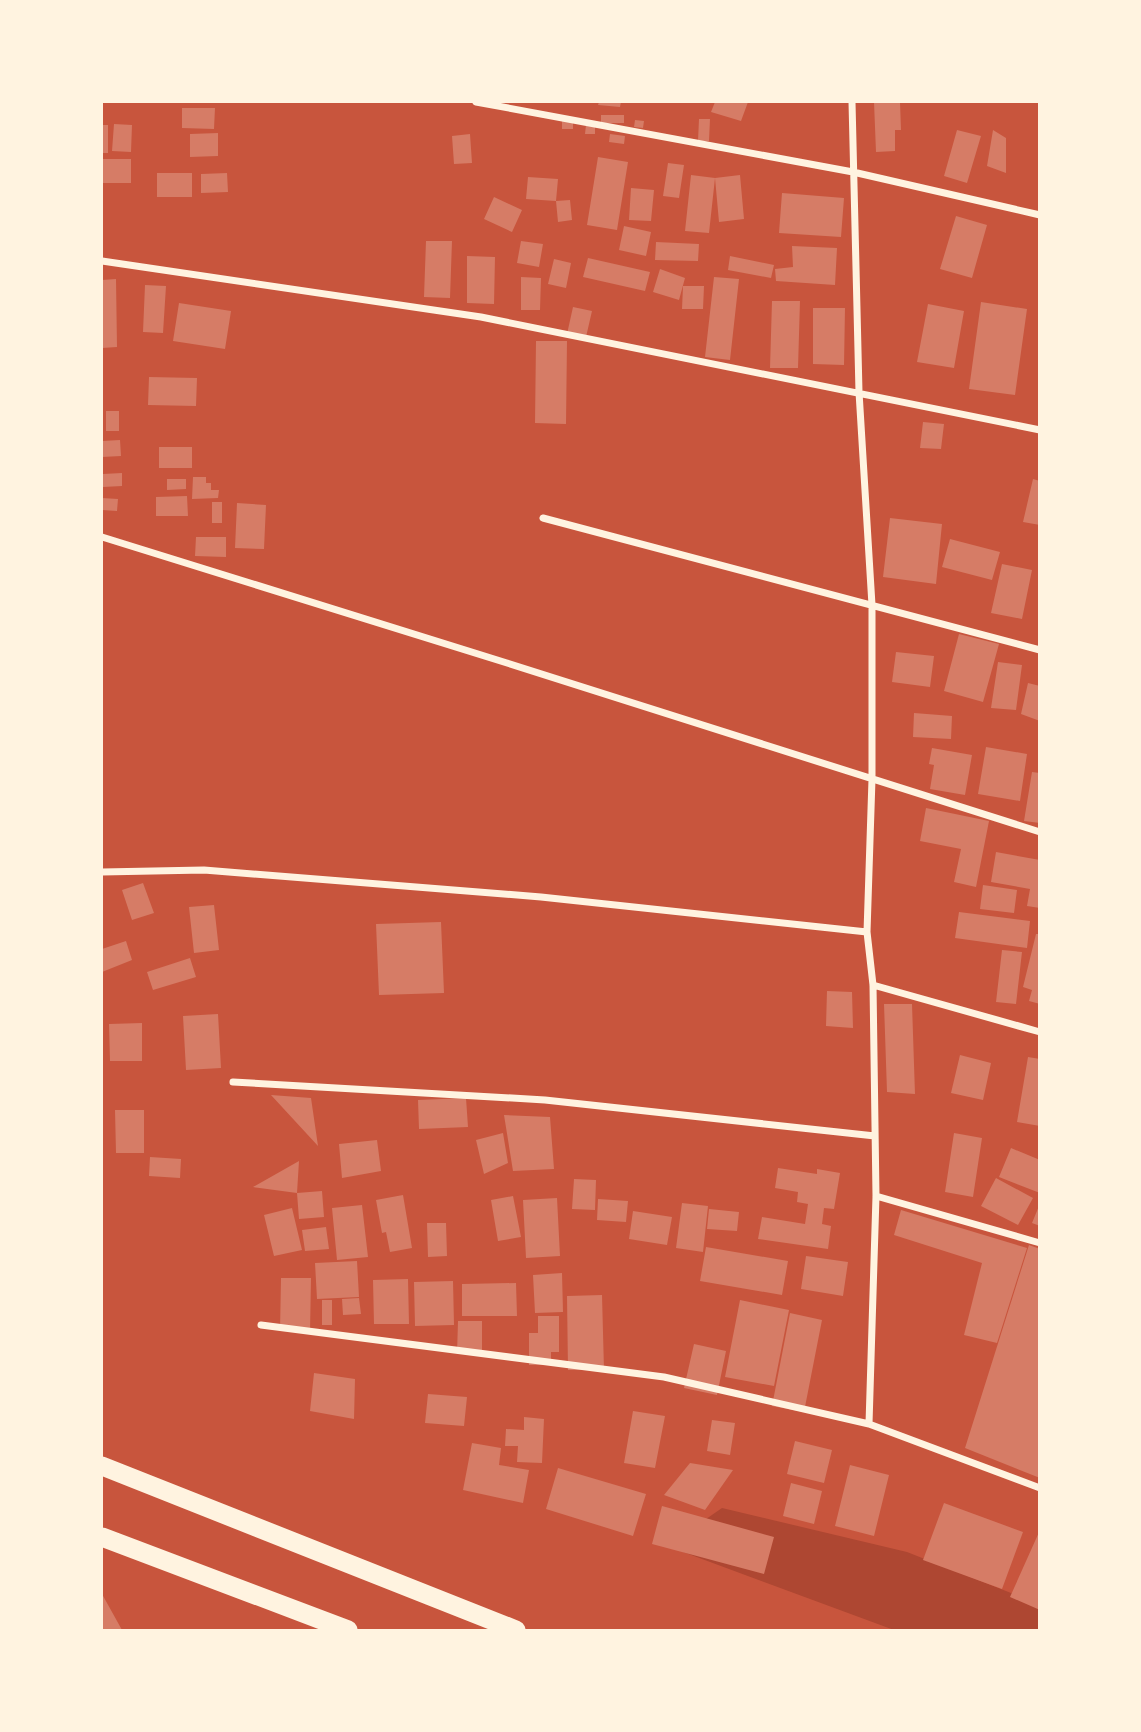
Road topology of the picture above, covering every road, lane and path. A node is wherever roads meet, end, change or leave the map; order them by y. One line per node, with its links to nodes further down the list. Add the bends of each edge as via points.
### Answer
1 (476, 102): 3 (street)
2 (852, 102): 3 (street)
3 (853, 172): 4 (street); 6 (street)
4 (1040, 215)
5 (102, 261): 6 (street, via 481,317)
6 (859, 393): 7 (street); 10 (street)
7 (1040, 430)
8 (543, 518): 10 (street)
9 (102, 537): 12 (street)
10 (872, 605): 11 (street); 12 (street)
11 (1040, 650)
12 (872, 779): 13 (street); 15 (street)
13 (1040, 832)
14 (102, 872): 15 (street, via 204,870 541,897)
15 (867, 932): 16 (street)
16 (873, 985): 17 (street); 19 (street)
17 (1040, 1032)
18 (233, 1082): 19 (street, via 545,1100)
19 (875, 1136): 20 (street)
20 (876, 1196): 21 (street); 23 (street)
21 (1040, 1243)
22 (261, 1325): 23 (street, via 664,1377)
23 (869, 1424): 25 (street)
24 (102, 1466): 28 (highway)
25 (1040, 1488)
26 (102, 1537): 27 (highway)
27 (348, 1630)
28 (516, 1630)

